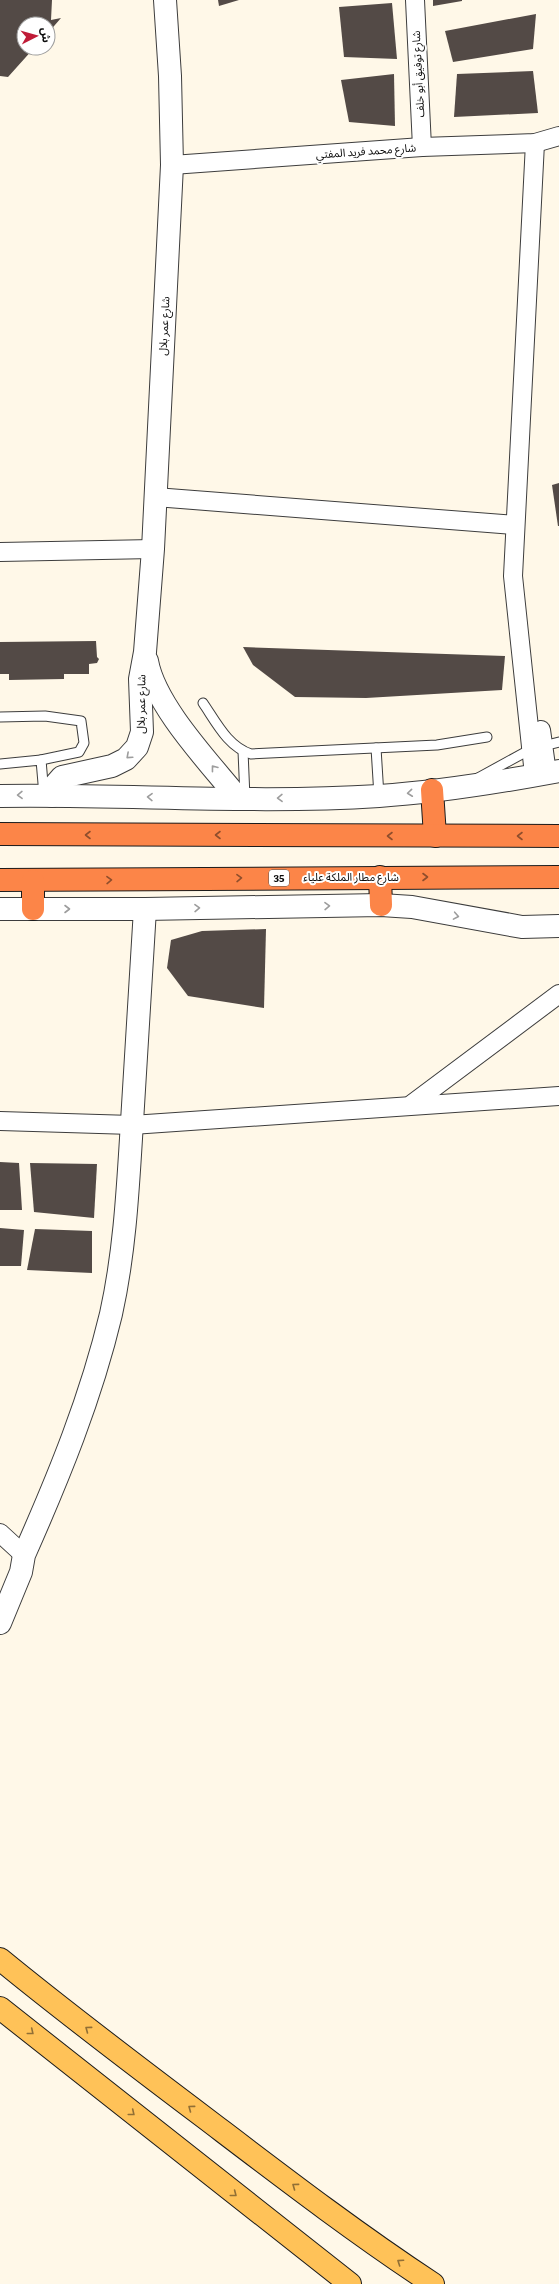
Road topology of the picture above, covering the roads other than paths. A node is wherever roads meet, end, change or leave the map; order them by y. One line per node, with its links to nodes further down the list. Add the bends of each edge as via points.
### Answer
1 (165, 0): 6 (street, شارع عمر بلال)
2 (415, 0): 5 (street, شارع توفيق أبو خلف)
3 (559, 136): 4 (street, شارع محمد فريد المفتي)
4 (535, 143): 5 (street, شارع محمد فريد المفتي); 8 (street)
5 (422, 147): 6 (street, شارع محمد فريد المفتي)
6 (172, 165): 7 (street, شارع عمر بلال)
7 (155, 497): 8 (street); 9 (street, شارع عمر بلال)
8 (515, 525): 15 (street, via 513,576)
9 (153, 550): 10 (street); 11 (street, شارع عمر بلال)
10 (0, 552)
11 (145, 652): 24 (street, شارع عمر بلال, one-way to 24, via 140,679 142,732 137,747 119,763 62,777); 26 (street, شارع عمر بلال, one-way to 11, via 164,704 151,678)
12 (203, 704): 17 (lane, via 232,743)
13 (0, 717): 18 (lane, via 45,716 80,719 84,743 79,752)
14 (487, 737): 16 (lane, via 454,744)
15 (544, 746): 20 (street); 21 (lane)
16 (376, 748): 17 (lane, via 260,754); 25 (lane)
17 (242, 751): 26 (lane)
18 (41, 760): 19 (lane); 24 (lane)
19 (0, 764)
20 (547, 773): 21 (street)
21 (463, 786): 22 (street)
22 (432, 790): 25 (street, one-way to 25); 28 (highway)
23 (0, 796): 24 (street, one-way to 23)
24 (48, 796): 26 (street, one-way to 24)
25 (379, 796): 26 (street, one-way to 26)
26 (241, 798)
27 (0, 834): 28 (highway, one-way to 27)
28 (435, 836): 29 (highway, one-way to 28)
29 (559, 836)
30 (380, 877): 31 (highway, شارع مطار الملكة علياء / 35, one-way to 31); 33 (highway, شارع مطار الملكة علياء / 35, one-way to 30); 34 (highway)
31 (559, 877)
32 (0, 880): 33 (highway, شارع مطار الملكة علياء / 35)
33 (33, 881): 36 (highway)
34 (381, 905): 37 (street, one-way to 34); 38 (street, one-way to 38, via 412,907 522,927)
35 (0, 909): 36 (street)
36 (32, 909): 37 (street, one-way to 37)
37 (146, 909): 43 (street)
38 (559, 926)
39 (559, 994): 41 (street)
40 (559, 1096): 41 (street)
41 (412, 1104): 43 (street)
42 (0, 1121): 43 (street)
43 (132, 1125): 45 (street, via 122,1255 111,1313 78,1427)
44 (0, 1532): 45 (street)
45 (24, 1555): 46 (street, via 12,1567); 47 (street, via 21,1572)
46 (0, 1586)
47 (0, 1623)
48 (0, 1959): 51 (main road, one-way to 48, via 383,2251 280,2175 51,2002)
49 (0, 2008): 50 (main road, one-way to 50)
50 (350, 2284)
51 (433, 2284)

